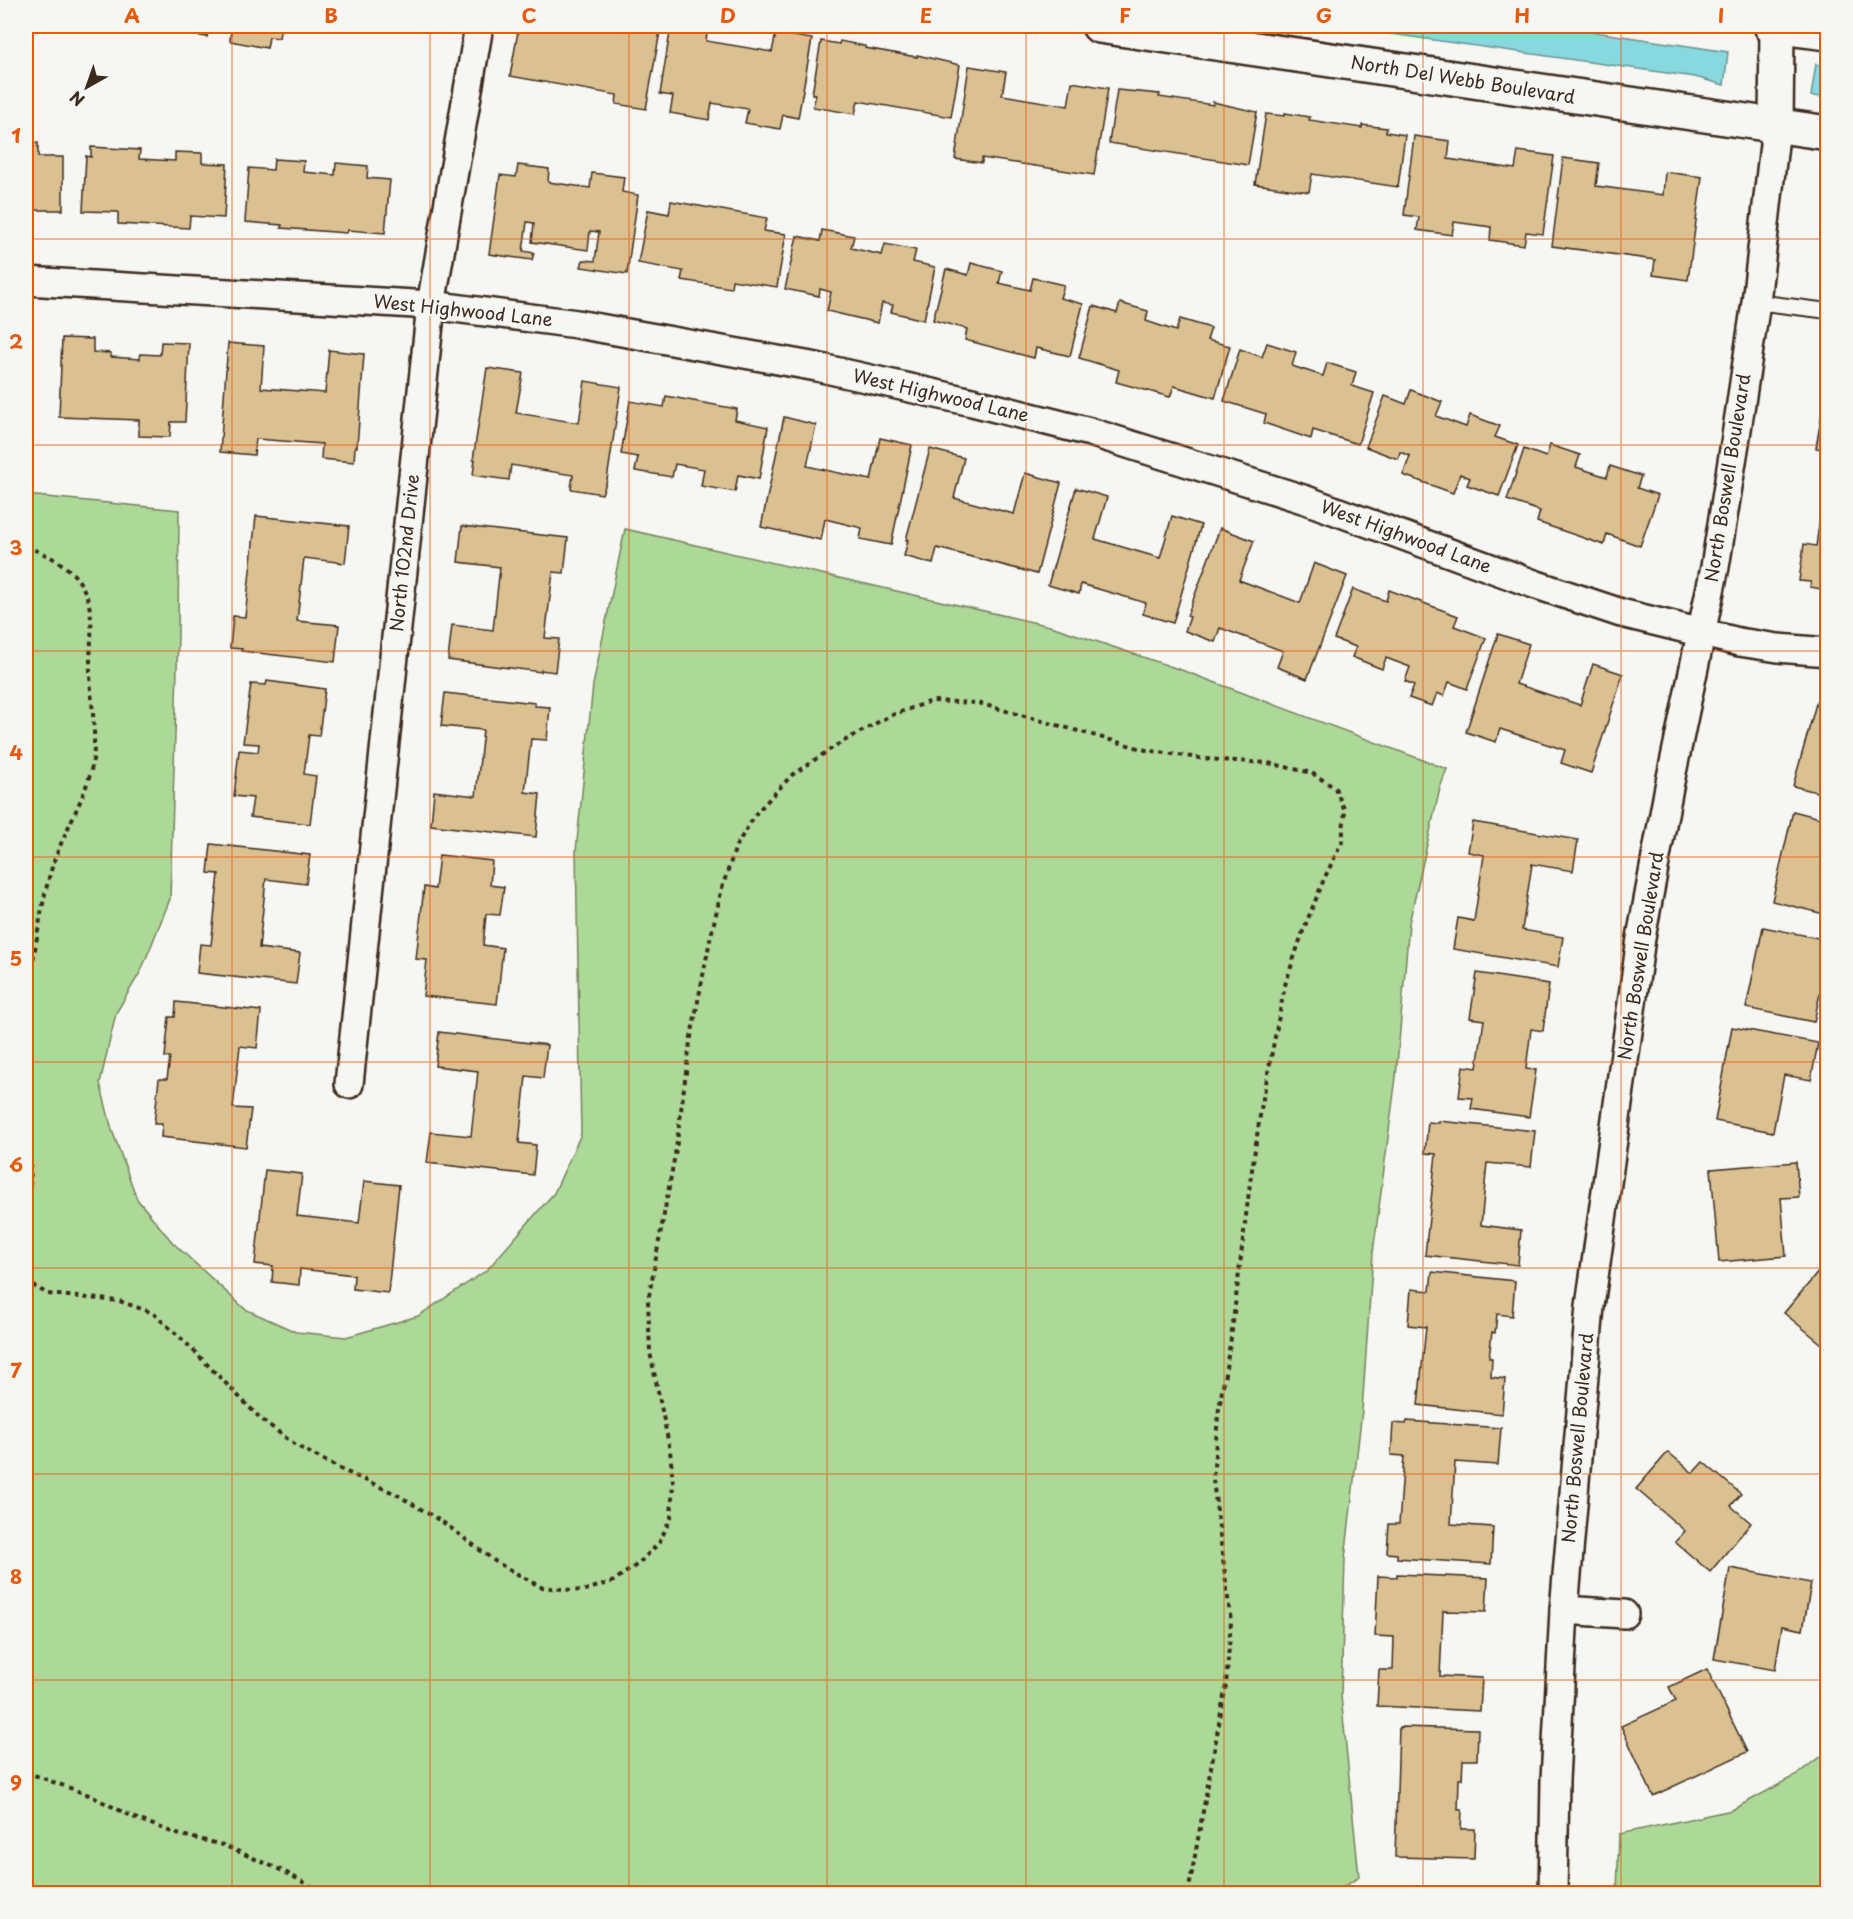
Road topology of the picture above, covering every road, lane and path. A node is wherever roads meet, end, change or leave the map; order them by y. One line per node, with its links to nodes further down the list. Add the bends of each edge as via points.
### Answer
1 (479, 26): 10 (street, North 102nd Drive)
2 (1099, 26): 6 (street, North Del Webb Boulevard)
3 (1771, 26): 4 (street)
4 (1777, 26): 5 (street); 6 (street, North Boswell Boulevard)
5 (1827, 33)
6 (1776, 127): 7 (street, North Del Webb Boulevard); 9 (street, North Boswell Boulevard)
7 (1827, 133)
8 (26, 281): 10 (street, West Highwood Lane)
9 (1756, 302): 11 (lane); 13 (street, North Boswell Boulevard, via 1715,567)
10 (431, 305): 13 (street, West Highwood Lane, via 577,324 741,352 1043,420 1306,500 1578,600); 16 (street, North 102nd Drive)
11 (1827, 311)
12 (26, 547): 15 (path, via 45,553 72,572 85,592 92,624 90,671 95,742 88,780 41,905)
13 (1700, 633): 14 (street, West Highwood Lane, via 1778,648); 20 (street, North Boswell Boulevard, via 1641,938 1590,1306)
14 (1827, 652)
15 (26, 994)
16 (350, 1084)
17 (26, 1137): 18 (path, via 30,1156)
18 (26, 1204)
19 (26, 1279): 24 (path, via 48,1294 119,1301 153,1313 261,1419 297,1446 396,1494 444,1523 496,1562 542,1587 582,1591 612,1582 659,1543 671,1518 671,1461 650,1352 648,1301 710,940 736,846 757,812 792,776 837,745 889,716 932,700 978,703 1146,750 1268,763 1312,773 1335,788 1345,811 1342,842 1303,931 1285,985 1250,1182 1218,1414 1214,1480 1231,1622 1226,1684)
20 (1564, 1610): 21 (street); 25 (street, North Boswell Boulevard)
21 (1624, 1614)
22 (26, 1772): 23 (path, via 177,1834 223,1845)
23 (325, 1893)
24 (1188, 1893)
25 (1553, 1893)

